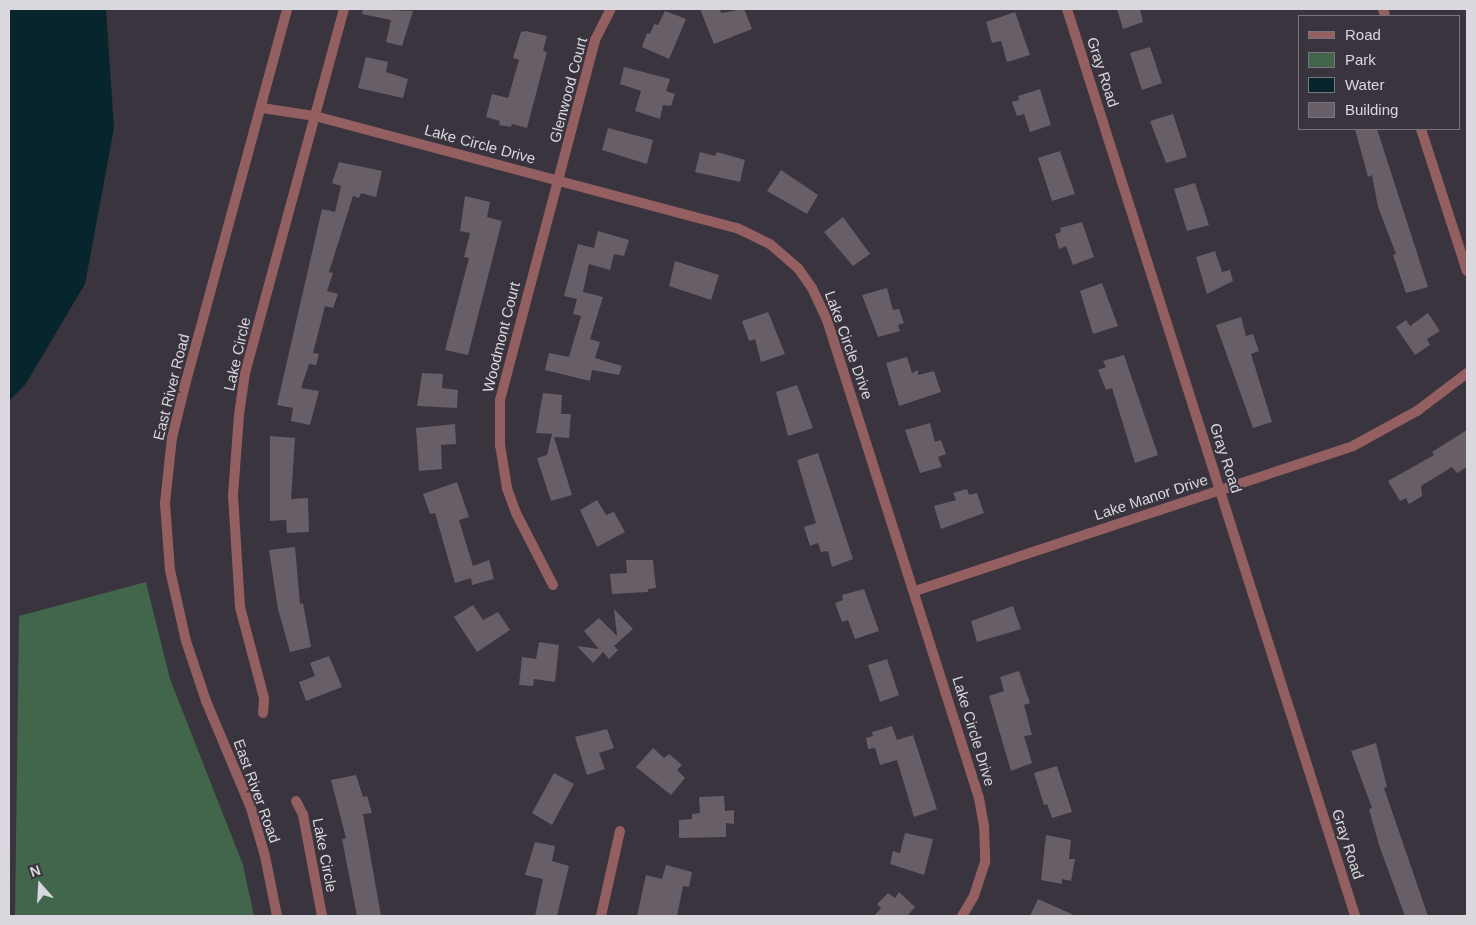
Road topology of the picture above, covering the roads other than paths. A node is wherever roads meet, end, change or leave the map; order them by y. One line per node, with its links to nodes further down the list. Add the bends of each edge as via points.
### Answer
1 (287, 9): 5 (street, East River Road)
2 (344, 9): 6 (street, Lake Circle)
3 (611, 9): 8 (street, Glenwood Court, via 595,40)
4 (1067, 9): 11 (street, Gray Road)
5 (262, 108): 6 (street, Lake Circle Drive); 17 (street, East River Road, via 182,394 172,438 165,503 170,570 186,642 206,701 251,808)
6 (315, 116): 8 (street, Lake Circle Drive); 14 (street, Lake Circle, via 245,373 233,495 239,597 264,698)
7 (1421, 130): 9 (street)
8 (559, 180): 12 (street, Woodmont Court, via 505,373 498,422 507,488 516,513); 13 (street, Lake Circle Drive, via 737,228 770,244 798,268 827,320)
9 (1467, 271)
10 (1467, 373): 11 (street, Lake Manor Drive, via 1417,411 1354,446)
11 (1220, 490): 13 (street, Lake Manor Drive); 21 (street, Gray Road)
12 (553, 585)
13 (915, 592): 20 (street, Lake Circle Drive, via 984,825 983,874)
14 (263, 712)
15 (296, 801): 18 (street, Lake Circle, via 303,815)
16 (620, 832): 19 (street)
17 (277, 916)
18 (322, 916)
19 (601, 916)
20 (962, 916)
21 (1355, 916)

